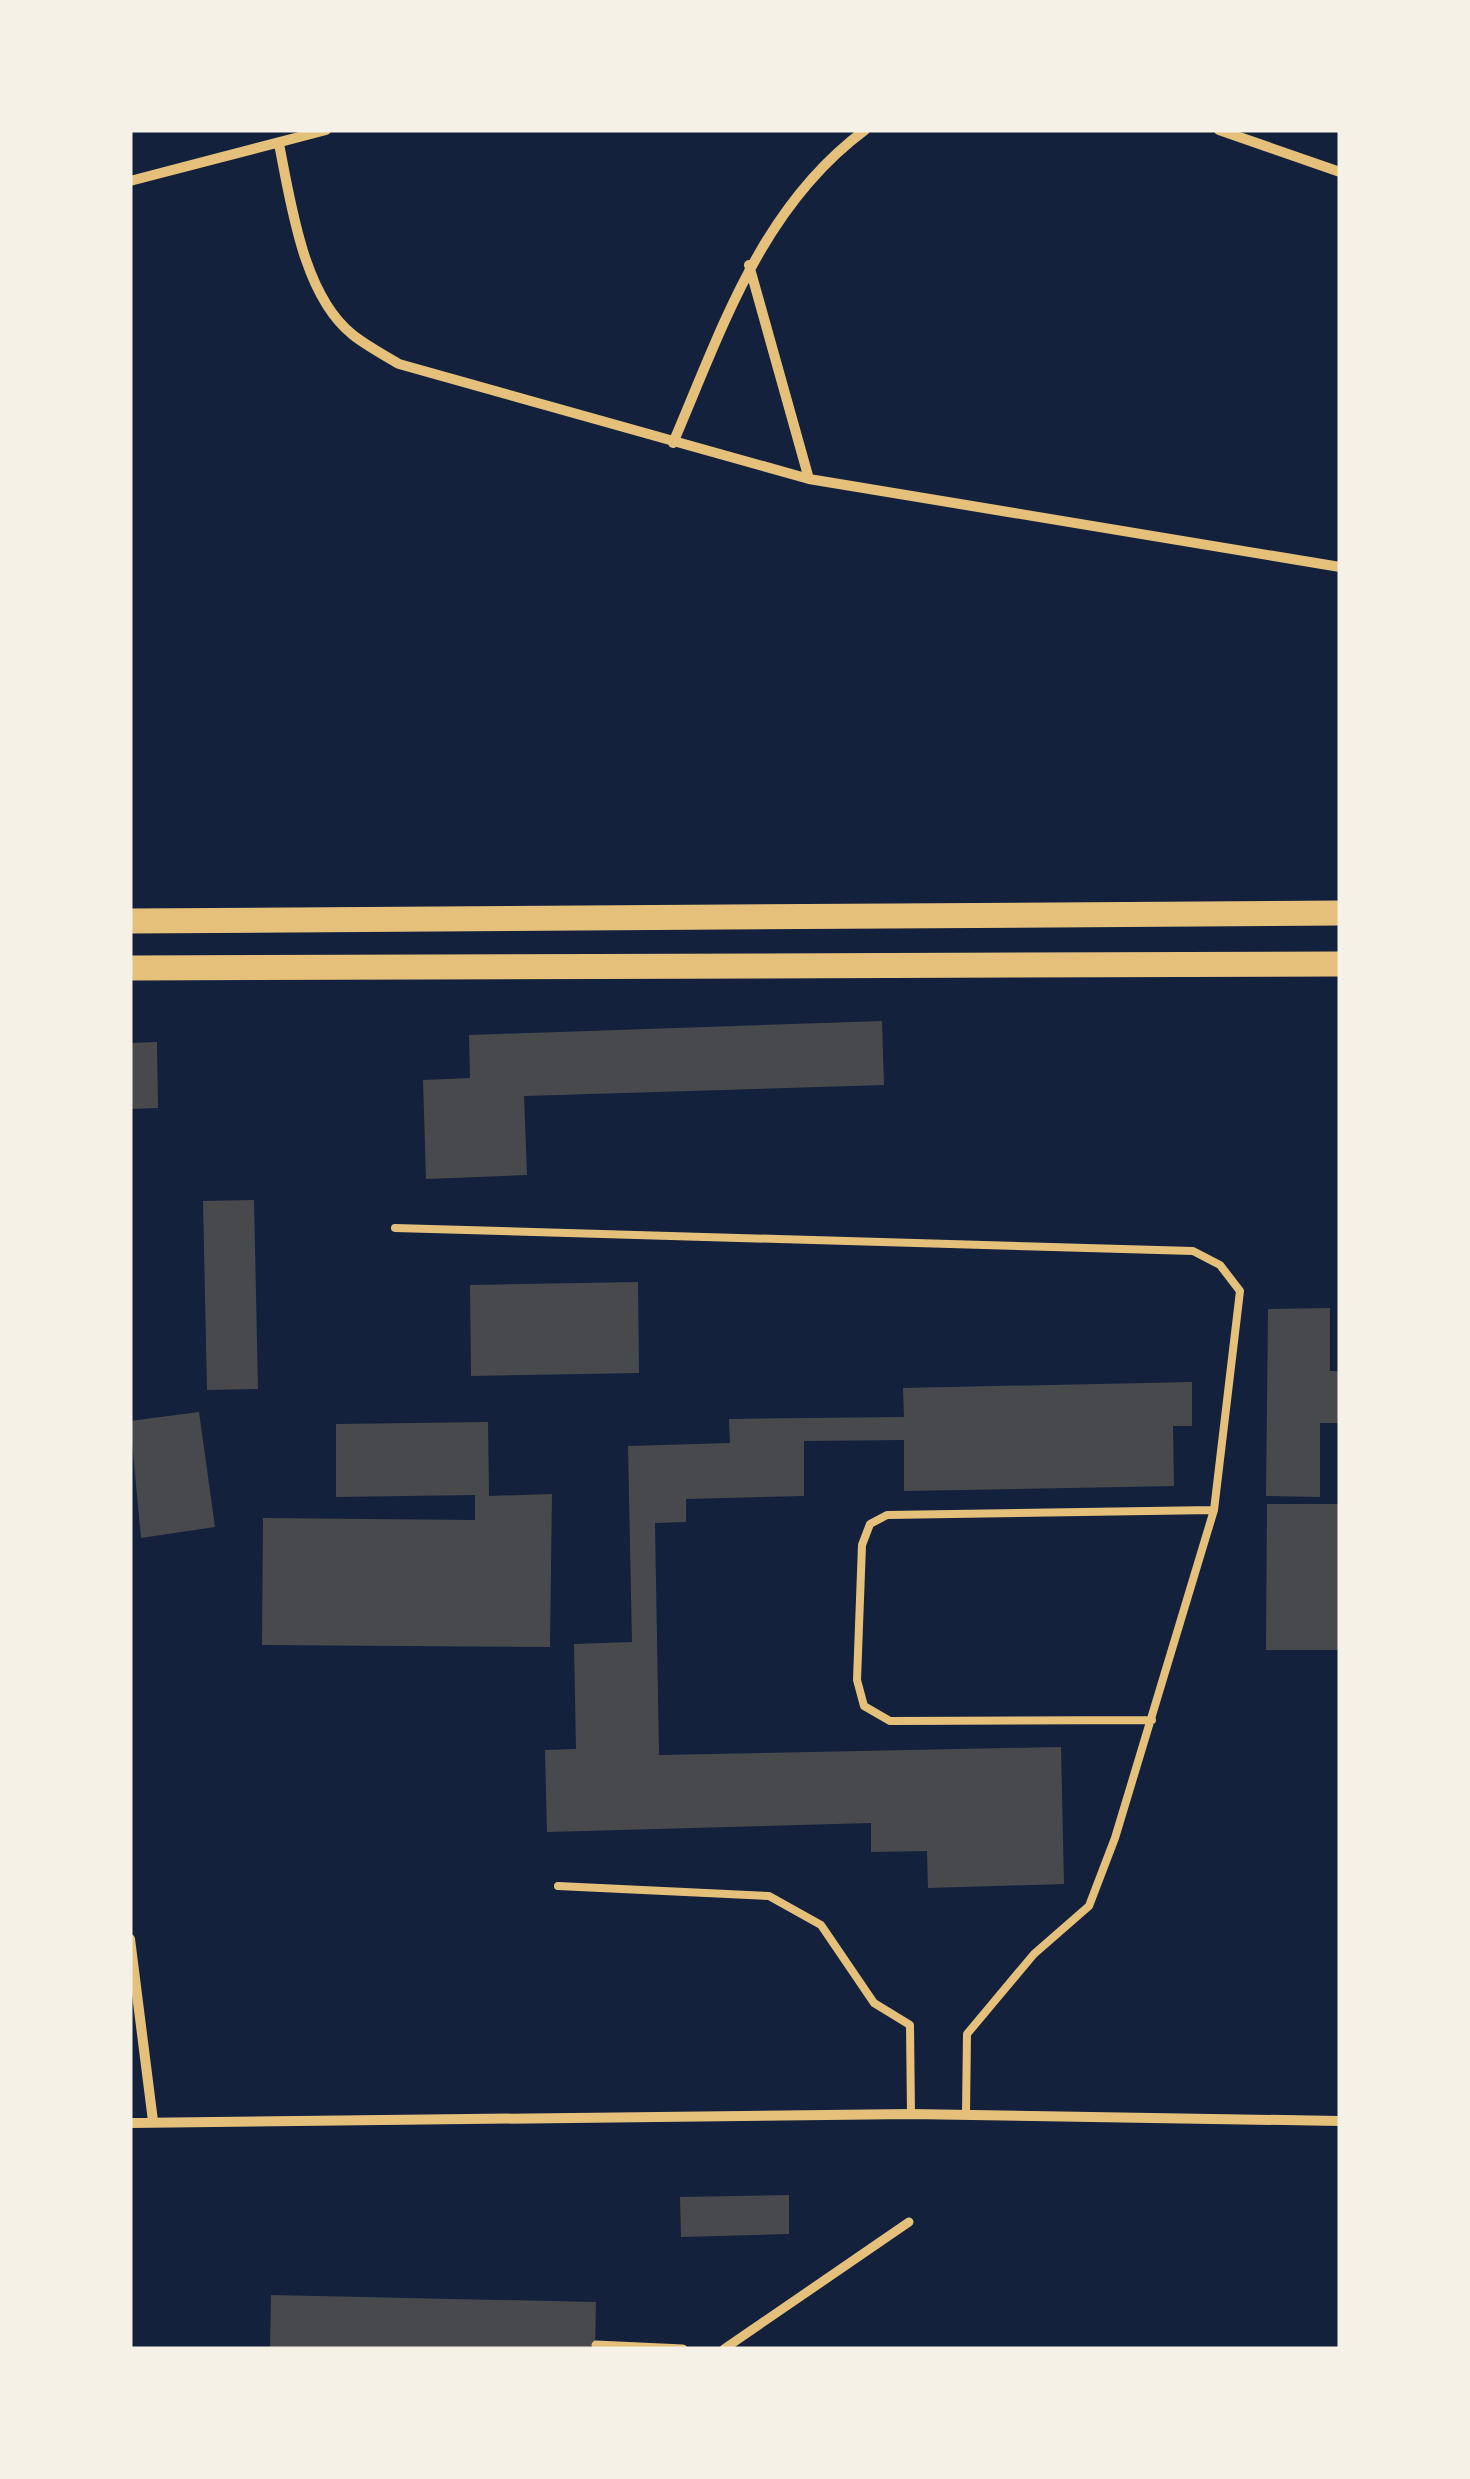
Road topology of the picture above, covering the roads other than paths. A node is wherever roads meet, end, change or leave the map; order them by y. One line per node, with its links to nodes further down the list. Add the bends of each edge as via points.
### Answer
1 (326, 130): 4 (street)
2 (866, 130): 7 (street, via 800,190)
3 (1219, 130): 5 (street)
4 (280, 144): 6 (street); 8 (street, via 299,241 321,293 350,334 399,364)
5 (1340, 172)
6 (130, 181)
7 (749, 265): 8 (street); 9 (street)
8 (673, 443): 9 (street)
9 (809, 478): 10 (street)
10 (1340, 567)
11 (1340, 913): 12 (main road)
12 (130, 921)
13 (1340, 964): 14 (main road)
14 (130, 968)
15 (394, 1228): 16 (lane, via 1193,1251 1220,1264 1240,1291)
16 (1214, 1510): 17 (lane); 17 (lane, via 888,1516 870,1524 862,1545 858,1680 864,1706 890,1721)
17 (1152, 1720): 21 (lane, via 1089,1906 1034,1954 967,2034)
18 (558, 1886): 20 (lane, via 769,1896 821,1926 874,2003 910,2025)
19 (130, 1939): 23 (street)
20 (911, 2114): 21 (street); 23 (street)
21 (966, 2114): 22 (street)
22 (1340, 2121)
23 (153, 2122): 24 (street)
24 (130, 2123)
25 (909, 2222): 28 (street)
26 (596, 2345): 27 (street)
27 (683, 2349)
28 (724, 2349)

